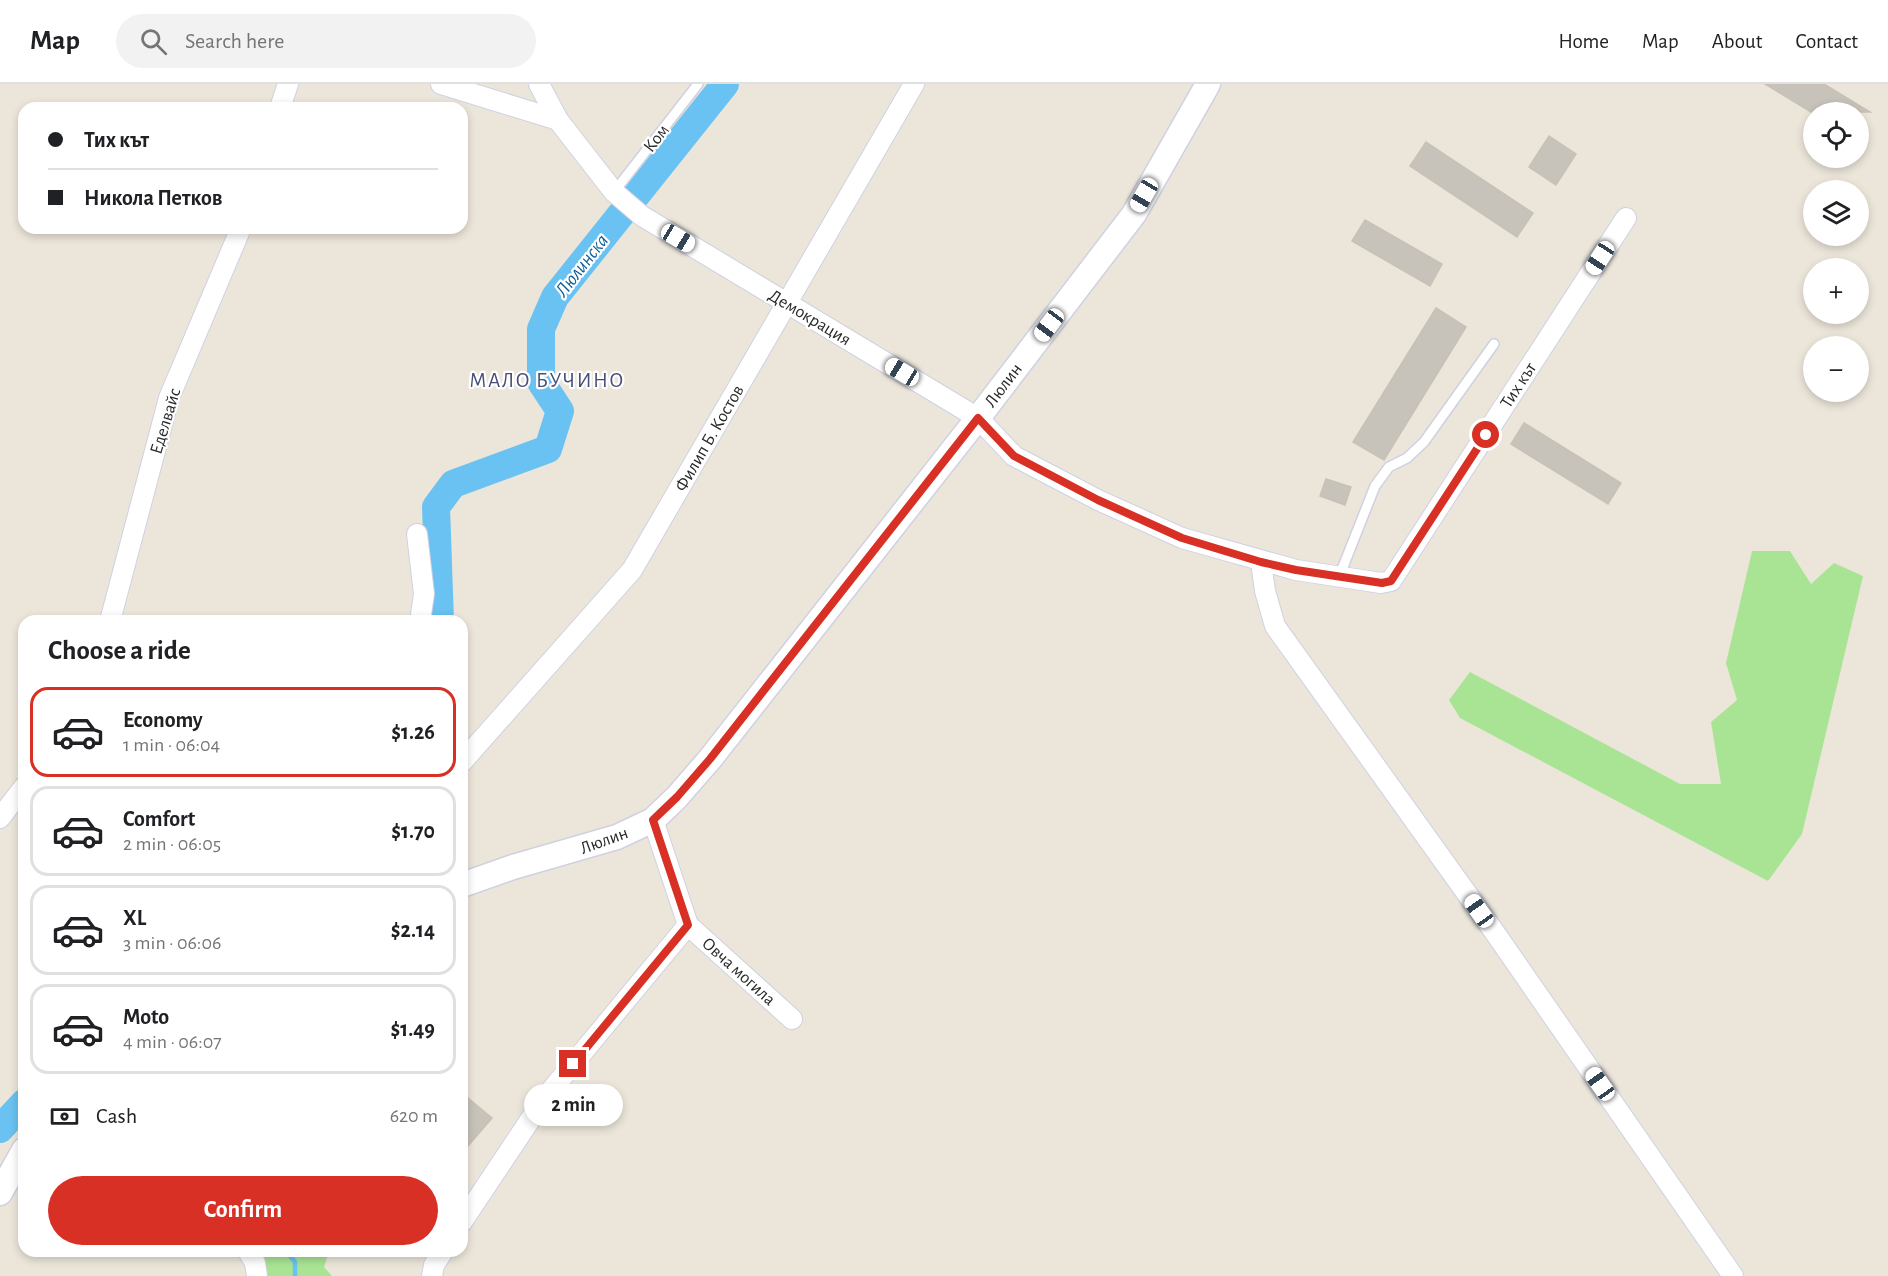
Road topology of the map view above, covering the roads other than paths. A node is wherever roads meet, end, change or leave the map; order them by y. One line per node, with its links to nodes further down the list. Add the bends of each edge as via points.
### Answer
1 (288, 84): 7 (street)
2 (441, 84): 8 (street)
3 (539, 84): 8 (street, Демокрация)
4 (698, 84): 9 (lane, Ком)
5 (914, 84): 12 (street, Филип Б. Костов)
6 (1208, 84): 14 (street, Люлин, via 1134,214)
7 (282, 102)
8 (558, 120): 9 (street, Демокрация)
9 (614, 192): 12 (street, Демокрация, via 642,216)
10 (1626, 219): 18 (street, Тих кът)
11 (238, 234): 19 (street, Еделвайс, via 169,398)
12 (788, 303): 14 (street, Демокрация); 21 (street, Филип Б. Костов, via 632,570)
13 (1494, 344): 17 (lane, via 1424,442 1407,458 1389,467 1375,486)
14 (978, 418): 16 (street, Демокрация, via 1014,456 1098,500 1182,538); 24 (street, Люлин, via 710,759)
15 (417, 534): 20 (street, via 424,594)
16 (1261, 562): 17 (street, Демокрация); 33 (street, via 1275,626)
17 (1339, 577): 18 (street, Демокрация)
18 (1391, 581)
19 (112, 615)
20 (421, 615)
21 (468, 755)
22 (18, 795): 23 (street)
23 (0, 818)
24 (653, 820): 25 (street, Люлин, via 617,837); 26 (street, Овча могила)
25 (468, 883)
26 (688, 925): 27 (street, Овча могила); 30 (street, via 544,1099)
27 (792, 1019)
28 (18, 1161): 29 (street)
29 (0, 1193)
30 (468, 1213)
31 (252, 1257): 32 (street)
32 (257, 1276)
33 (1733, 1276)

